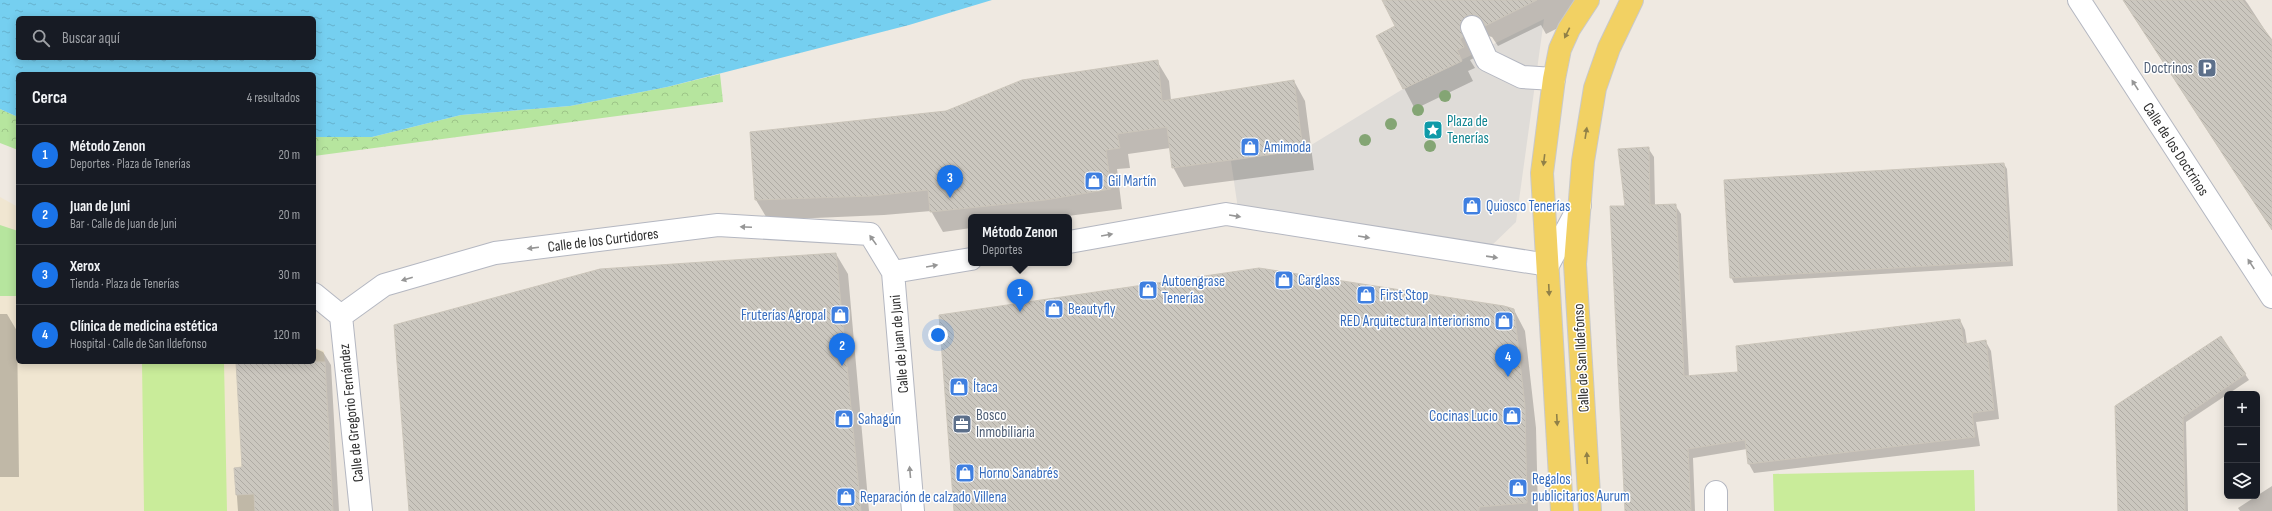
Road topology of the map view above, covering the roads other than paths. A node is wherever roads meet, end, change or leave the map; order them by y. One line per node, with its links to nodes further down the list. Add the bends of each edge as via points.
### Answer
1 (1588, 0): 5 (main road, Calle de San Ildefonso, one-way to 5, via 1569,29 1560,49)
2 (1632, 0): 6 (main road, Calle de San Ildefonso, one-way to 2, via 1584,153 1595,88 1609,48)
3 (2079, 0): 12 (street, Calle de los Doctrinos, one-way to 3)
4 (1472, 27): 5 (street, via 1487,60 1522,77)
5 (1554, 79): 9 (main road, Calle de San Ildefonso, one-way to 9, via 1542,173)
6 (1580, 204): 9 (street, Calle de San Ildefonso); 17 (main road, Calle de San Ildefonso, one-way to 6, via 1575,264)
7 (1072, 241): 9 (street, one-way to 9, via 1226,214)
8 (968, 260): 10 (street, one-way to 8)
9 (1548, 265): 16 (main road, Calle de San Ildefonso, one-way to 16)
10 (893, 272): 13 (street, Calle de los Curtidores, one-way to 13, via 870,234 718,225 495,253 384,285); 15 (street, Calle de Juan de Juni, one-way to 10)
11 (316, 296): 13 (street)
12 (2272, 297)
13 (341, 316): 14 (street, Calle de Gregorio Fernández)
14 (361, 511)
15 (913, 511)
16 (1562, 511)
17 (1590, 511)

